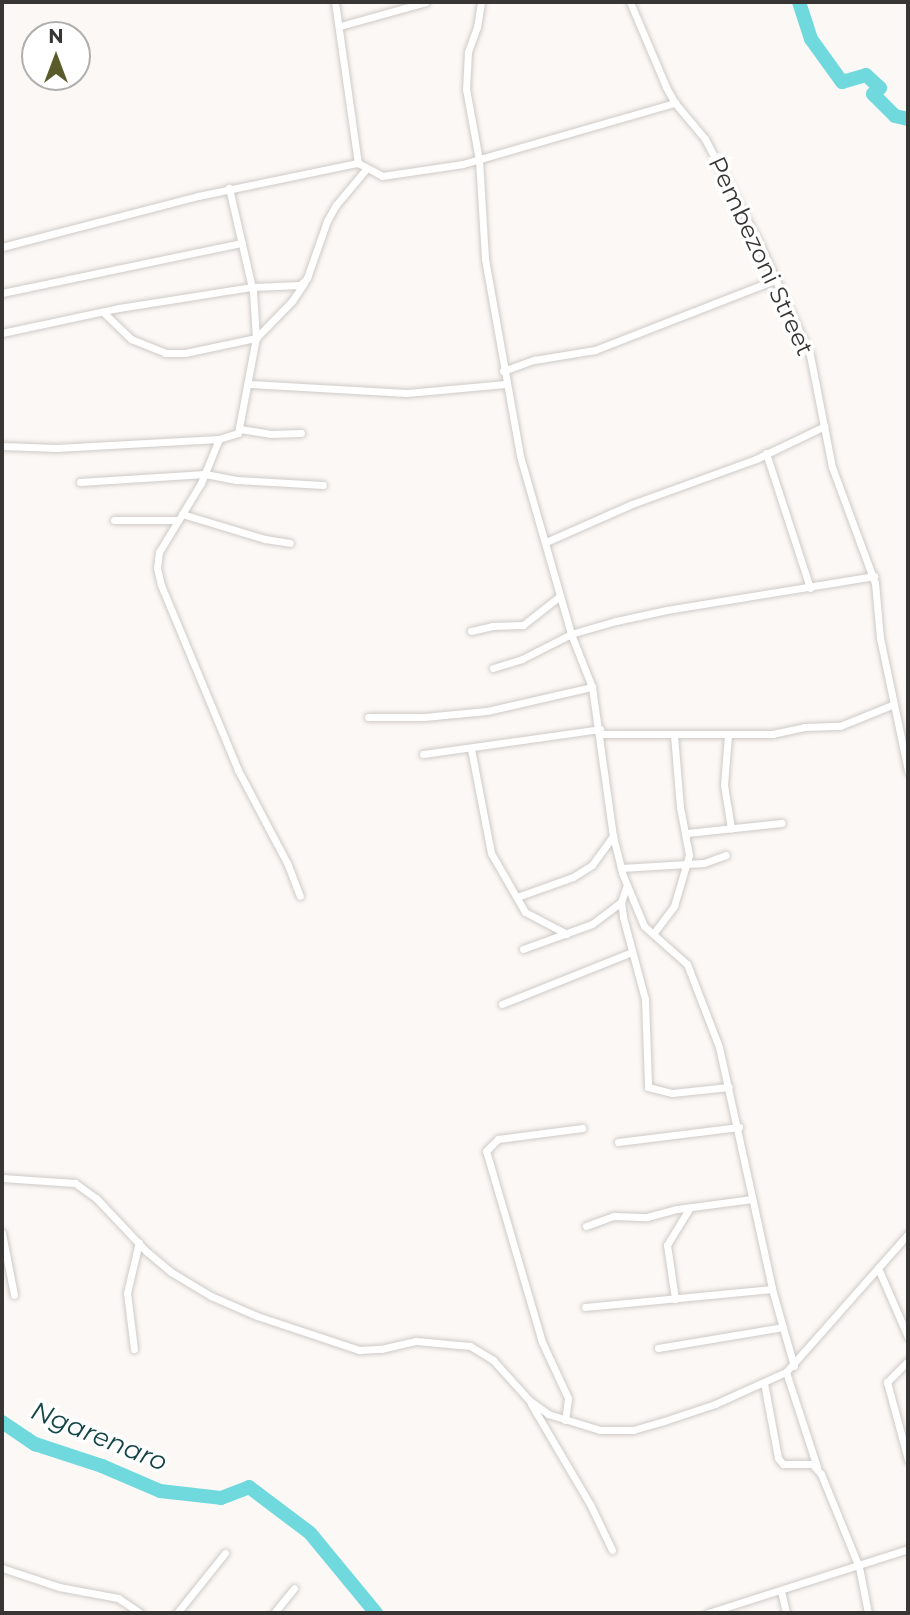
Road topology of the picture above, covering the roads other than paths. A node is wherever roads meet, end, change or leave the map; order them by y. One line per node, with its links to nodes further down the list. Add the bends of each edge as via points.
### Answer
1 (335, 2): 5 (street)
2 (426, 2): 5 (street)
3 (481, 2): 7 (street, via 465,70)
4 (629, 2): 6 (street, Pembezoni Street)
5 (340, 26): 8 (street)
6 (675, 103): 7 (street); 13 (street, Pembezoni Street, via 705,139)
7 (478, 160): 9 (street, via 382,176); 20 (street, via 485,259)
8 (358, 163): 9 (street); 10 (street)
9 (366, 169): 14 (street, via 331,213)
10 (229, 188): 11 (street); 12 (street)
11 (242, 243): 15 (street); 16 (street)
12 (2, 247)
13 (775, 280): 20 (street, via 595,350 534,360); 23 (street, Pembezoni Street, via 810,355)
14 (304, 282): 15 (street); 19 (street)
15 (251, 287): 17 (street); 19 (street)
16 (2, 293)
17 (103, 312): 18 (street); 19 (street, via 131,339 165,353)
18 (2, 333)
19 (256, 338): 21 (street)
20 (503, 371): 22 (street)
21 (250, 384): 22 (street, via 407,393); 24 (street)
22 (506, 384): 34 (street, via 525,475)
23 (825, 426): 28 (street); 36 (street, Pembezoni Street, via 832,467)
24 (240, 429): 25 (street); 26 (street)
25 (301, 433)
26 (219, 439): 27 (street, via 56,448); 29 (street)
27 (2, 446)
28 (766, 453): 34 (street, via 632,503); 37 (street)
29 (205, 474): 30 (street); 31 (street); 32 (street)
30 (80, 482)
31 (323, 485)
32 (180, 517): 33 (street); 35 (street); 59 (street, via 157,558 161,585 238,770)
33 (114, 520)
34 (546, 542): 38 (street)
35 (290, 543)
36 (874, 576): 37 (street); 43 (street, Pembezoni Street)
37 (810, 588): 40 (street, via 667,610)
38 (560, 596): 39 (street, via 523,625); 40 (street)
39 (471, 631)
40 (571, 634): 41 (street); 42 (street)
41 (494, 668)
42 (592, 687): 44 (street, via 487,711); 45 (street)
43 (892, 705): 47 (street, via 835,727); 50 (street, Pembezoni Street)
44 (368, 716)
45 (600, 732): 46 (street); 48 (street); 54 (street)
46 (674, 735): 47 (street); 53 (street, via 680,807)
47 (728, 736): 52 (street, via 724,785)
48 (471, 749): 49 (street); 60 (street, via 491,853)
49 (423, 754)
50 (908, 771)
51 (781, 823): 52 (street)
52 (731, 828): 53 (street)
53 (687, 833): 56 (street)
54 (612, 836): 57 (street); 60 (street, via 592,865 573,877)
55 (726, 855): 56 (street)
56 (687, 863): 57 (street); 63 (street, via 674,906)
57 (621, 868): 58 (street)
58 (626, 885): 61 (street); 63 (street, via 644,926)
59 (300, 896)
60 (517, 897): 62 (street, via 525,912)
61 (621, 902): 62 (street, via 601,919); 65 (street)
62 (567, 934): 64 (street)
63 (653, 934): 67 (street, via 683,957 690,969)
64 (523, 949)
65 (632, 952): 66 (street); 67 (street, via 645,999 648,1087 672,1093)
66 (502, 1004)
67 (729, 1087): 68 (street)
68 (738, 1127): 70 (street); 72 (street)
69 (582, 1128): 92 (street, via 498,1139 486,1151 542,1342 568,1398)
70 (618, 1142)
71 (2, 1178): 77 (street, via 75,1183)
72 (752, 1199): 73 (street); 79 (street)
73 (689, 1209): 74 (street, via 647,1217 614,1216); 81 (street, via 667,1245)
74 (586, 1226)
75 (2, 1233): 80 (street)
76 (908, 1234): 78 (street)
77 (139, 1242): 86 (street, via 127,1293); 91 (street, via 203,1292 320,1339 359,1350 416,1341 480,1350)
78 (878, 1268): 84 (street); 88 (street)
79 (772, 1289): 81 (street); 83 (street)
80 (14, 1295)
81 (675, 1298): 82 (street)
82 (585, 1307)
83 (783, 1327): 85 (street); 88 (street)
84 (908, 1337)
85 (658, 1348)
86 (134, 1349)
87 (908, 1361): 93 (street, via 887,1384)
88 (794, 1366): 89 (street)
89 (786, 1372): 90 (street); 94 (street)
90 (764, 1383): 92 (street, via 633,1430 600,1430); 94 (street, via 778,1458 783,1464 806,1463)
91 (529, 1401): 92 (street); 96 (street)
92 (565, 1420)
93 (908, 1460)
94 (817, 1468): 98 (street)
95 (908, 1549): 98 (street)
96 (612, 1550)
97 (225, 1553): 103 (street)
98 (859, 1567): 101 (street); 107 (street)
99 (2, 1568): 102 (street, via 59,1587 118,1598)
100 (294, 1588): 104 (street)
101 (781, 1591): 105 (street); 106 (street)
102 (134, 1612)
103 (177, 1613)
104 (274, 1613)
105 (708, 1613)
106 (786, 1613)
107 (868, 1613)

